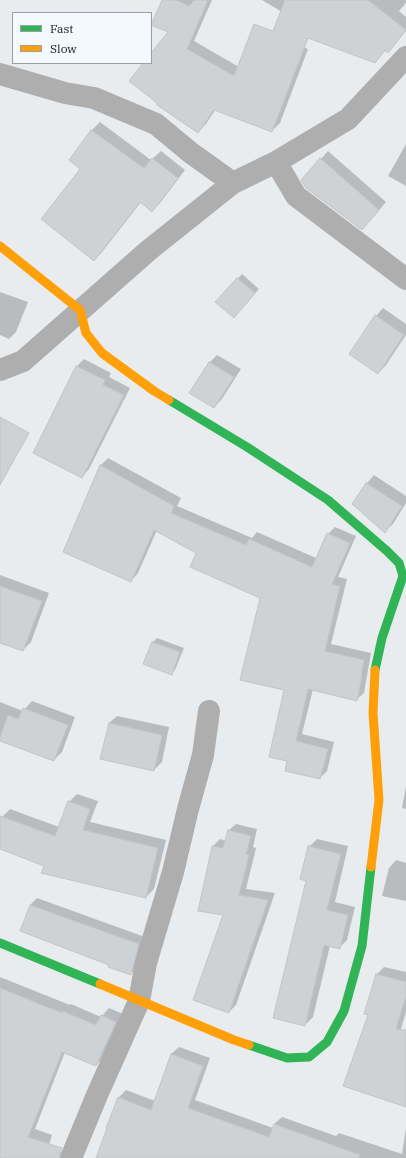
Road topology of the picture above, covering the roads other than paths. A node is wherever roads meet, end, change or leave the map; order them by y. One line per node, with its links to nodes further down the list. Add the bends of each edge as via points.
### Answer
1 (406, 57): 3 (street, via 348,119)
2 (0, 74): 4 (street, via 65,93 94,98 156,124)
3 (276, 162): 4 (street); 6 (street, via 296,196)
4 (233, 183): 7 (street, via 149,250)
5 (0, 246): 7 (street)
6 (406, 279)
7 (80, 310): 8 (street, via 23,361); 11 (street, via 86,333 102,353 154,391 328,500 387,551 398,563 403,576 382,638 374,673 373,713 379,800 362,946 344,1011 327,1042 308,1057 287,1058 234,1040)
8 (0, 370)
9 (209, 711): 11 (street, via 203,755 146,963)
10 (0, 943): 11 (street)
11 (139, 1001): 12 (street)
12 (71, 1158)

